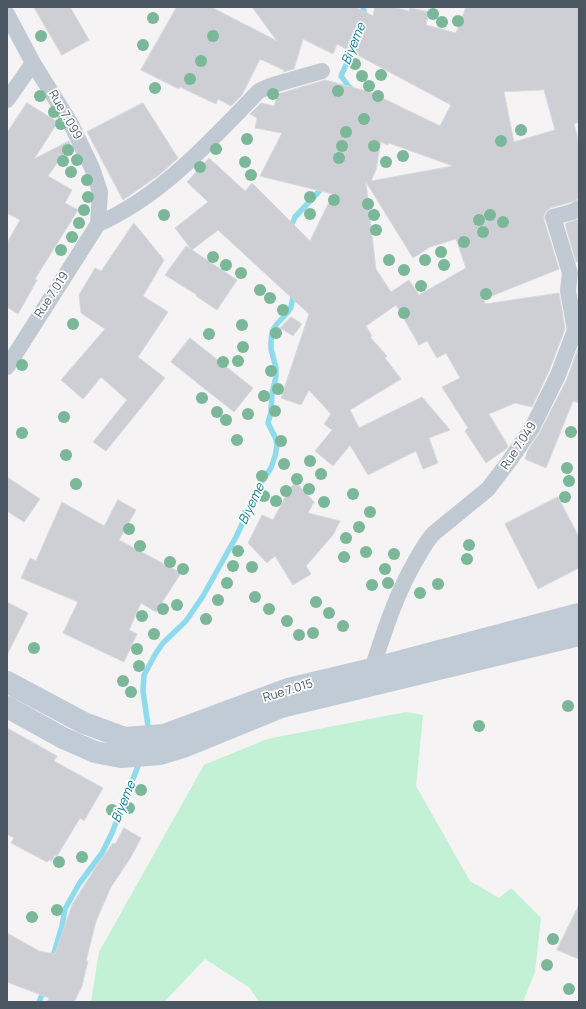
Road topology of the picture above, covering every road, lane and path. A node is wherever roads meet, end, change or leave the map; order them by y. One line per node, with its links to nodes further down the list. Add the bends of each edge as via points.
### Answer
1 (7, 14): 2 (street, Rue 7.099)
2 (33, 63): 4 (street); 6 (street, Rue 7.099, via 72,124 92,168 100,192)
3 (322, 71): 6 (street, via 258,91 171,177 141,201)
4 (7, 100)
5 (579, 208): 10 (street, Rue 7.049, via 553,217 570,273 568,291 575,330 558,375 532,428 488,489 427,541 409,572 386,625)
6 (98, 224): 7 (street, Rue 7.019)
7 (7, 367)
8 (579, 614): 10 (main road, Rue 7.015)
9 (579, 635): 13 (main road, Rue 7.015, via 281,707 183,747)
10 (372, 669): 13 (main road, Rue 7.015, via 288,689)
11 (15, 687): 12 (street); 14 (main road, Rue 7.015, via 84,723)
12 (8, 709): 14 (main road, Rue 7.015, via 95,752)
13 (162, 745): 14 (main road, Rue 7.015)
14 (123, 748)

